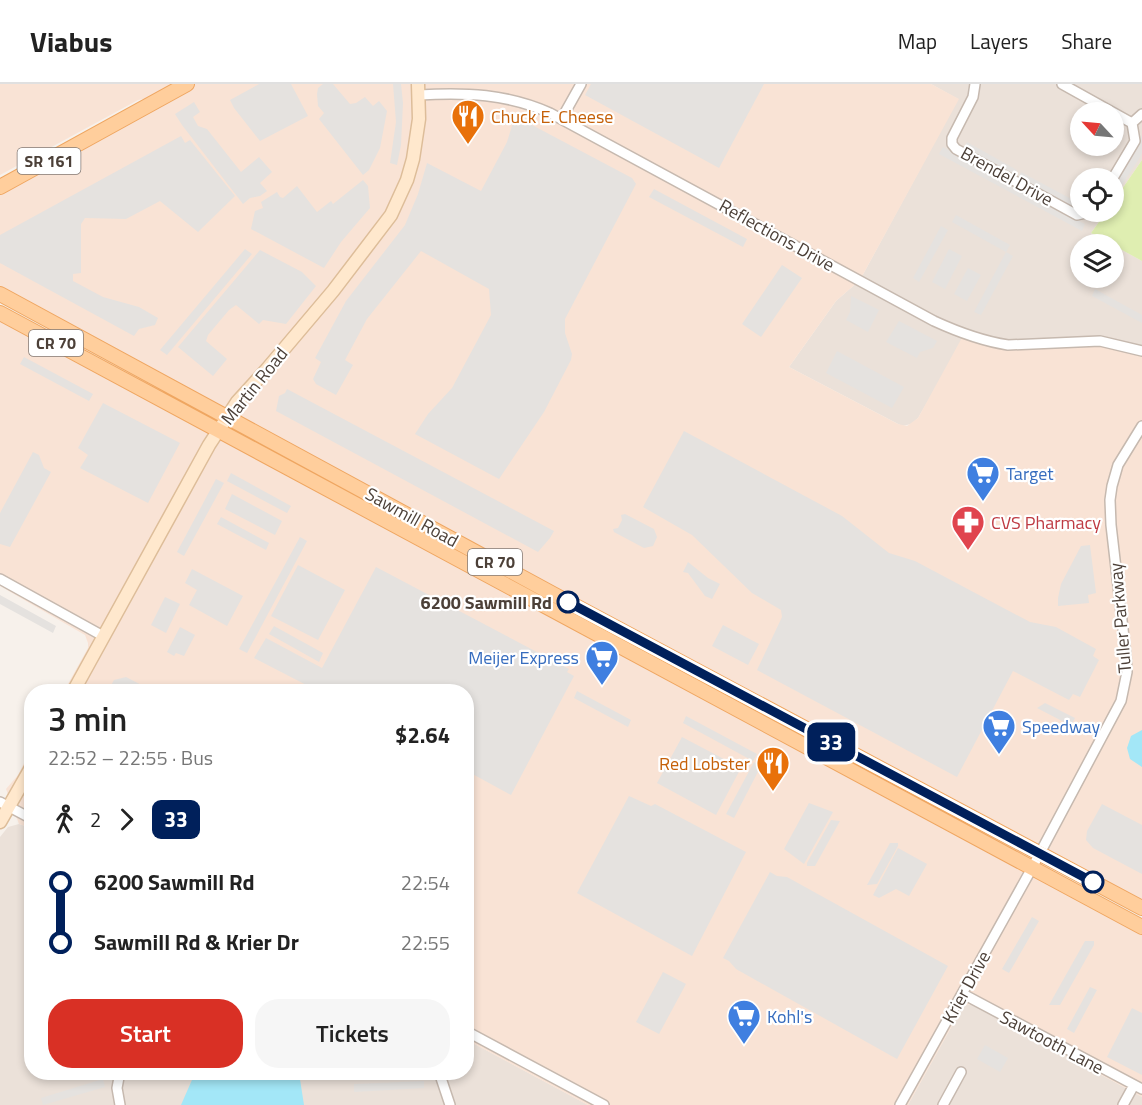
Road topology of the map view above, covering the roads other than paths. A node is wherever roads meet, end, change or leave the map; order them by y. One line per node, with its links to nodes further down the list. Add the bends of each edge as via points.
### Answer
1 (187, 84): 10 (main road, SR 161)
2 (580, 84): 7 (street)
3 (975, 84): 11 (street, Brendel Drive, via 952,144)
4 (1062, 84): 8 (street)
5 (419, 89): 7 (street, Reflections Drive, via 498,96); 15 (street, Martin Road, via 413,159 391,215 360,258)
6 (1142, 114): 8 (street)
7 (562, 118): 14 (street, Reflections Drive, via 949,328 1008,345 1100,341)
8 (1132, 123): 9 (street, via 1135,141)
9 (1119, 168)
10 (0, 187)
11 (1070, 211)
12 (0, 294): 15 (main road, Sawmill Road / CR 70)
13 (0, 314): 17 (main road, Sawmill Road / CR 70)
14 (1142, 351)
15 (227, 417): 17 (street, Martin Road); 25 (main road, Sawmill Road / CR 70)
16 (1142, 426): 25 (street, Tuller Parkway, via 1118,465 1110,500 1126,655 1124,690)
17 (218, 431): 19 (street, Martin Road); 26 (main road, Sawmill Road / CR 70)
18 (0, 579): 19 (street)
19 (103, 636): 20 (street, Martin Road)
20 (77, 684)
21 (24, 777): 22 (street)
22 (4, 804): 23 (street); 24 (street)
23 (24, 815)
24 (0, 822)
25 (1040, 854): 26 (street, Tuller Parkway); 27 (main road, Sawmill Road / CR 70)
26 (1032, 868): 28 (main road, Sawmill Road / CR 70); 29 (street, Krier Drive)
27 (1142, 908)
28 (1142, 927)
29 (963, 994): 34 (street, Sawtooth Lane); 38 (street, Krier Drive)
30 (474, 1035): 37 (street)
31 (961, 1072): 39 (street)
32 (118, 1080): 35 (street)
33 (442, 1080): 36 (street)
34 (1138, 1087): 40 (street)
35 (120, 1105)
36 (450, 1105)
37 (602, 1105)
38 (900, 1105)
39 (943, 1105)
40 (1123, 1105)

